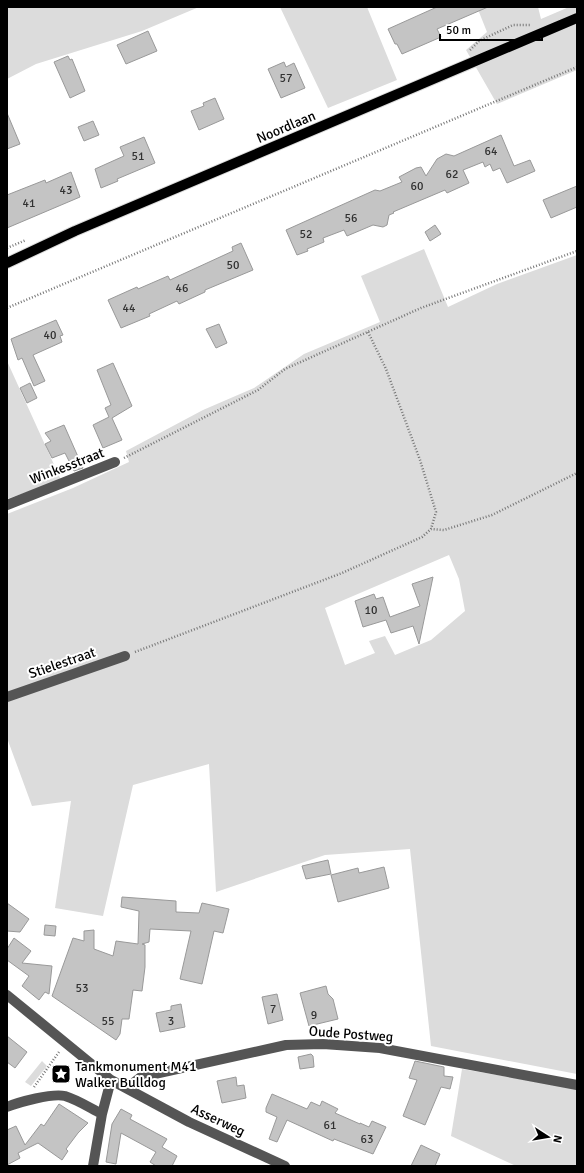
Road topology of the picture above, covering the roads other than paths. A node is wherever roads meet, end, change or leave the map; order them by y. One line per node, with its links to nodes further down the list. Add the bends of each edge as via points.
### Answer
1 (577, 18): 2 (main road, Noordlaan, via 75,231)
2 (7, 263)
3 (115, 462): 4 (street, Winkesstraat)
4 (7, 504)
5 (125, 656): 6 (street, Stielestraat)
6 (7, 697)
7 (7, 995): 8 (street, Asserweg)
8 (111, 1080): 10 (street, Asserweg); 12 (street)
9 (577, 1085): 10 (street, Oude Postweg, via 380,1048 323,1044 286,1046 141,1076)
10 (127, 1088): 14 (street, Asserweg, via 189,1122)
11 (7, 1107): 12 (street, via 63,1096)
12 (102, 1114): 13 (street)
13 (93, 1166)
14 (285, 1166)

